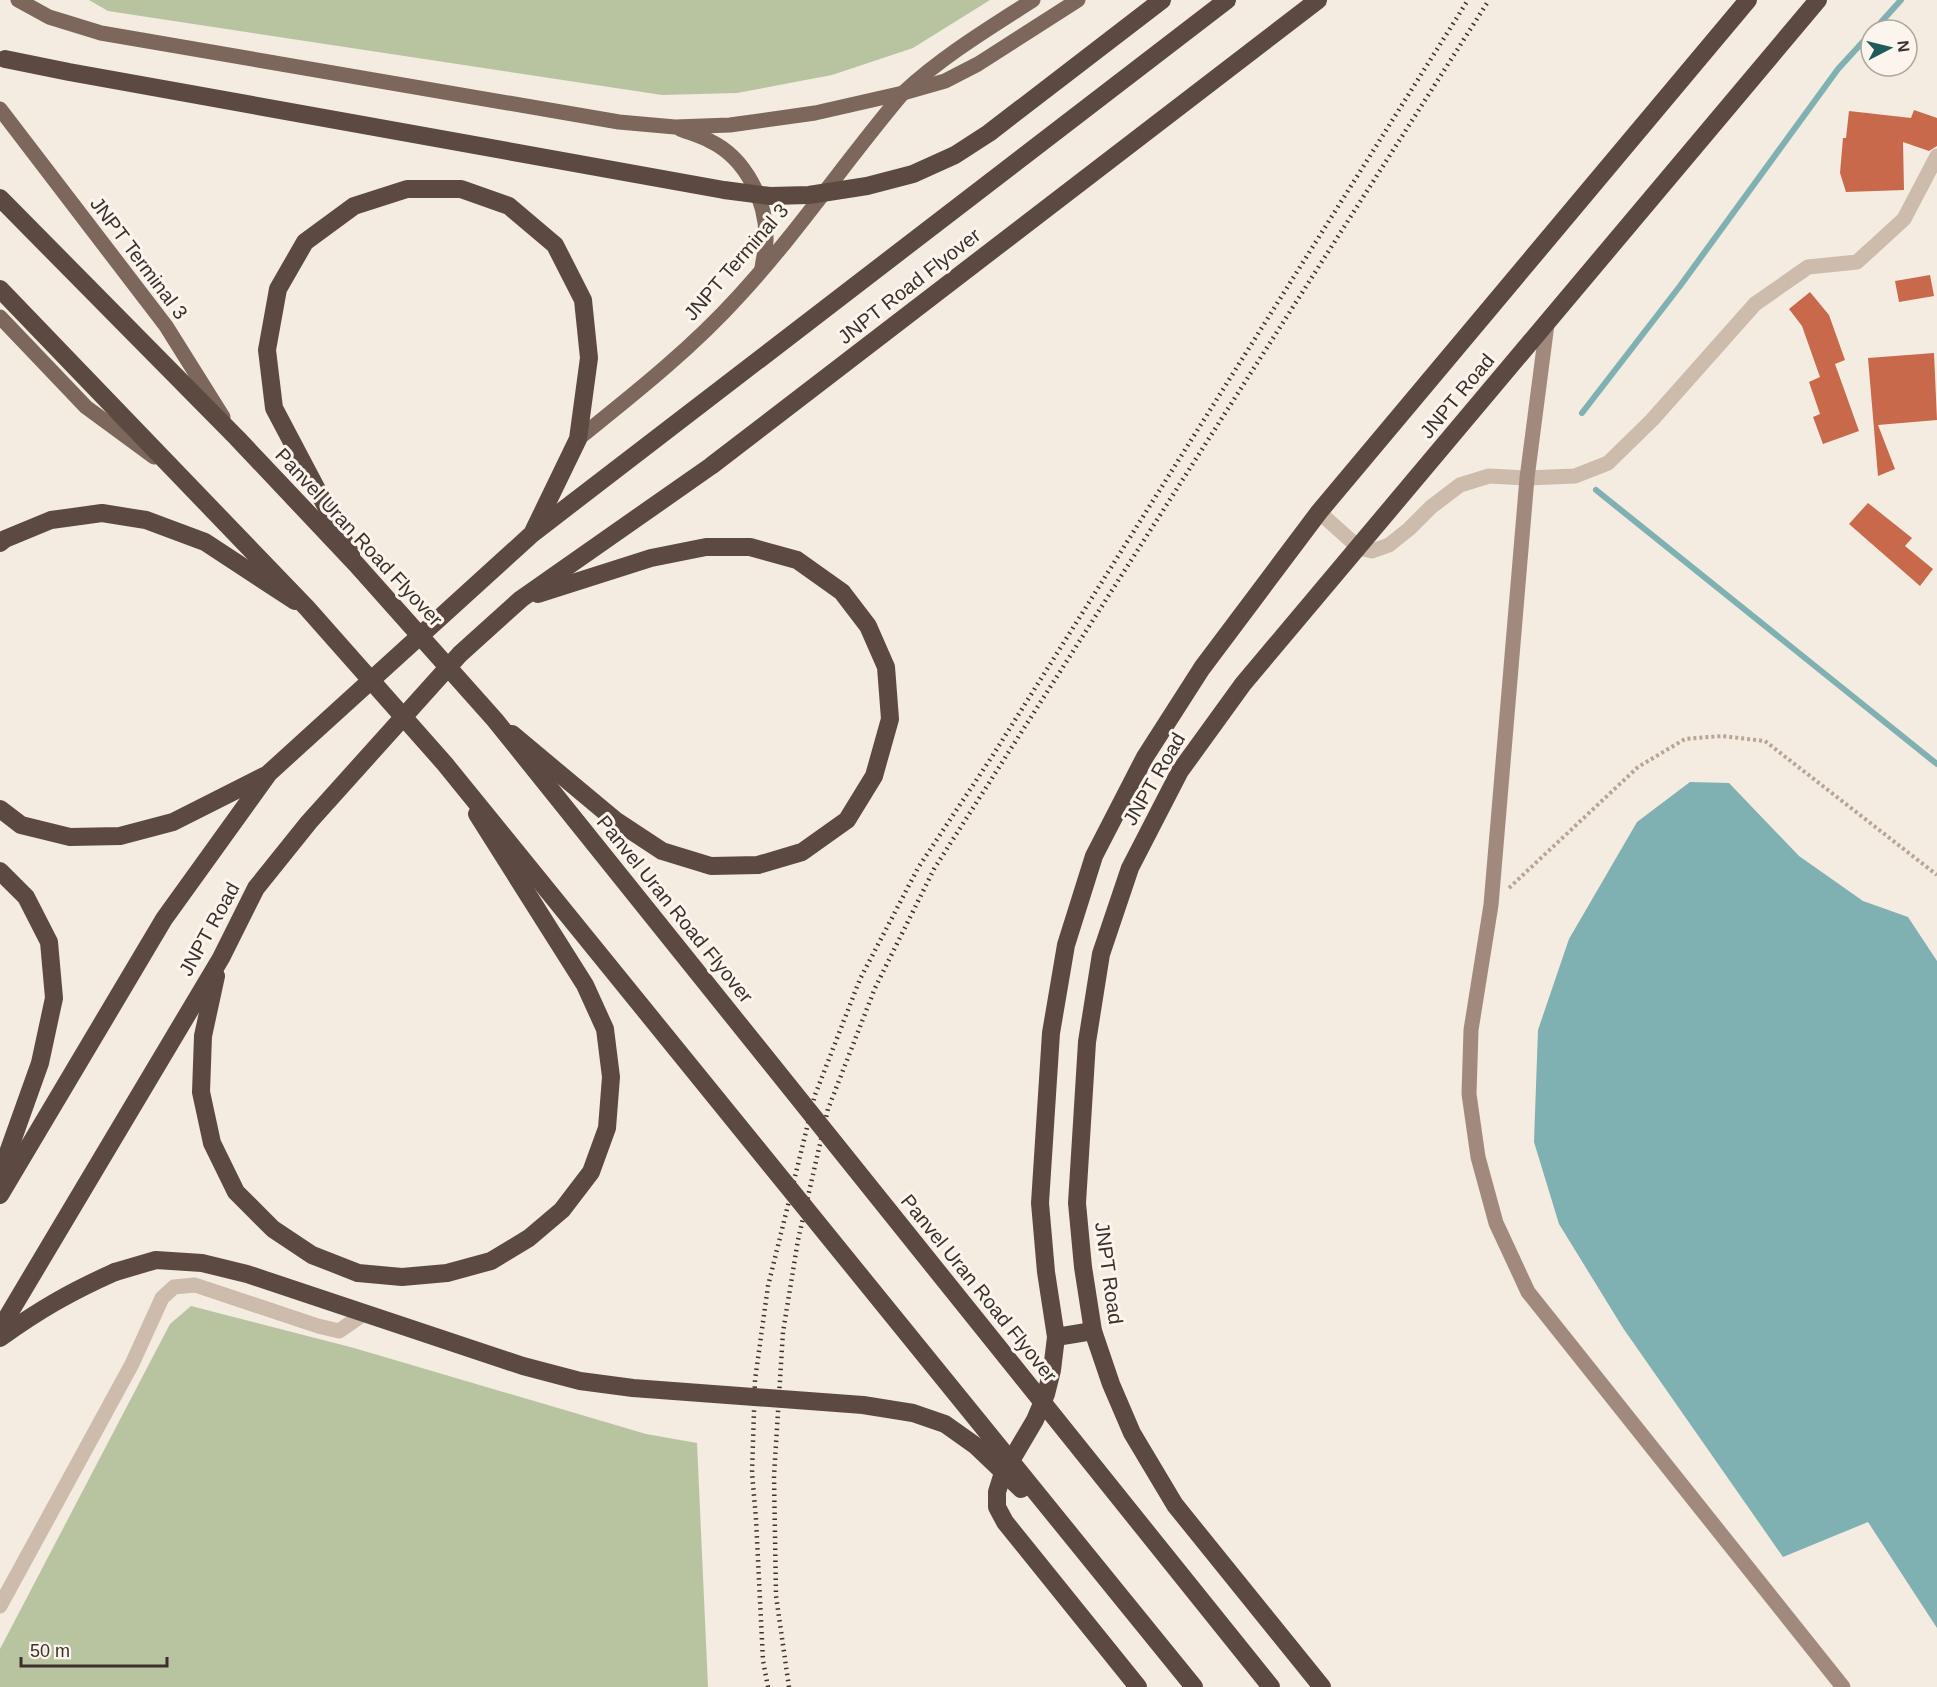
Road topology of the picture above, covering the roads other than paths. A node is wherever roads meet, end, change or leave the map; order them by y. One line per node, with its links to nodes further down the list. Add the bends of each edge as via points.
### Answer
1 (18, 0): 12 (main road, via 49,17 101,33 619,122)
2 (1033, 0): 10 (main road, JNPT Terminal 3, via 964,44)
3 (1078, 0): 10 (main road, via 978,64 945,81)
4 (1162, 0): 9 (highway, bridge, via 955,155 912,174 808,195 770,196 724,190)
5 (1227, 0): 24 (highway, JNPT Road Flyover)
6 (1318, 0): 28 (highway, JNPT Road Flyover, via 711,466)
7 (1748, 0): 23 (highway, JNPT Road)
8 (1818, 0): 18 (highway, JNPT Road)
9 (2, 58)
10 (903, 93): 12 (main road, via 775,120); 15 (main road, JNPT Terminal 3)
11 (0, 109): 19 (main road, JNPT Terminal 3, bridge, via 166,326)
12 (675, 127): 15 (main road, via 712,141 736,159 753,183 766,241)
13 (1937, 156): 21 (street, via 1904,219 1857,262 1808,267 1755,304 1652,420 1608,463 1575,476)
14 (0, 198): 19 (highway, Panvel Uran Road Flyover, bridge)
15 (761, 271): 20 (main road, JNPT Terminal 3, via 710,327)
16 (0, 289): 22 (highway, bridge)
17 (0, 317): 22 (main road, bridge, via 87,408)
18 (1547, 324): 21 (street); 26 (highway, JNPT Road)
19 (237, 438): 27 (highway, Panvel Uran Road Flyover, bridge)
20 (578, 439): 24 (highway); 27 (highway, bridge, via 589,357 583,300 555,245 509,206 460,189 407,189 354,206 305,242 278,289 267,350 274,408)
21 (1527, 478): 26 (street, via 1489,476 1460,485 1389,545 1372,551); 49 (street, via 1491,905 1471,1030 1469,1094 1478,1157 1496,1223 1528,1292)
22 (188, 482): 29 (highway, bridge)
23 (1319, 512): 26 (street); 41 (highway, JNPT Road, via 1202,668 1145,757 1094,856 1066,945 1051,1033 1040,1203)
24 (532, 534): 32 (highway, JNPT Road)
25 (0, 543): 29 (highway, bridge, via 51,520 102,513 146,520 205,542)
26 (1359, 548): 40 (highway, JNPT Road, via 1243,684 1180,771 1130,868 1101,954 1087,1042 1077,1203)
27 (356, 564): 30 (highway, Panvel Uran Road Flyover, bridge)
28 (521, 599): 30 (highway, bridge, via 651,558 706,547 750,547 797,560 842,592 868,626 886,667 890,719 874,776 847,820 802,852 758,865 711,866 662,851 615,820); 35 (highway, JNPT Road, via 460,654 309,822 256,888)
29 (307, 608): 31 (highway, bridge)
30 (495, 720): 47 (highway, Panvel Uran Road Flyover, bridge)
31 (446, 764): 35 (highway, bridge, via 585,985 605,1029 611,1077 607,1128 591,1172 562,1210 529,1238 491,1262 447,1273 402,1277 358,1273 312,1255 273,1229 236,1192 212,1143 201,1092 203,1036); 43 (highway, bridge)
32 (269, 773): 33 (highway, via 173,822 120,836 70,837 21,825); 37 (highway, JNPT Road, via 164,919)
33 (0, 809)
34 (0, 871): 36 (highway, via 26,897 49,942 54,998 40,1063)
35 (221, 958): 39 (highway, JNPT Road)
36 (0, 1175)
37 (0, 1195)
38 (365, 1313): 42 (highway, bridge, via 247,1274 202,1263 156,1260 74,1290); 43 (highway, bridge, via 580,1381 863,1405 913,1413 945,1424 976,1446); 44 (street, via 339,1331 195,1285 174,1287 162,1298 132,1364)
39 (0, 1329)
40 (1093, 1332): 41 (highway); 48 (highway, JNPT Road, via 1132,1433 1174,1505)
41 (1056, 1337): 45 (highway, JNPT Road, via 1046,1394 1002,1476 997,1507)
42 (0, 1338)
43 (1075, 1540): 46 (highway, bridge)
44 (0, 1606)
45 (1138, 1687)
46 (1194, 1687)
47 (1270, 1687)
48 (1322, 1687)
49 (1843, 1687)

